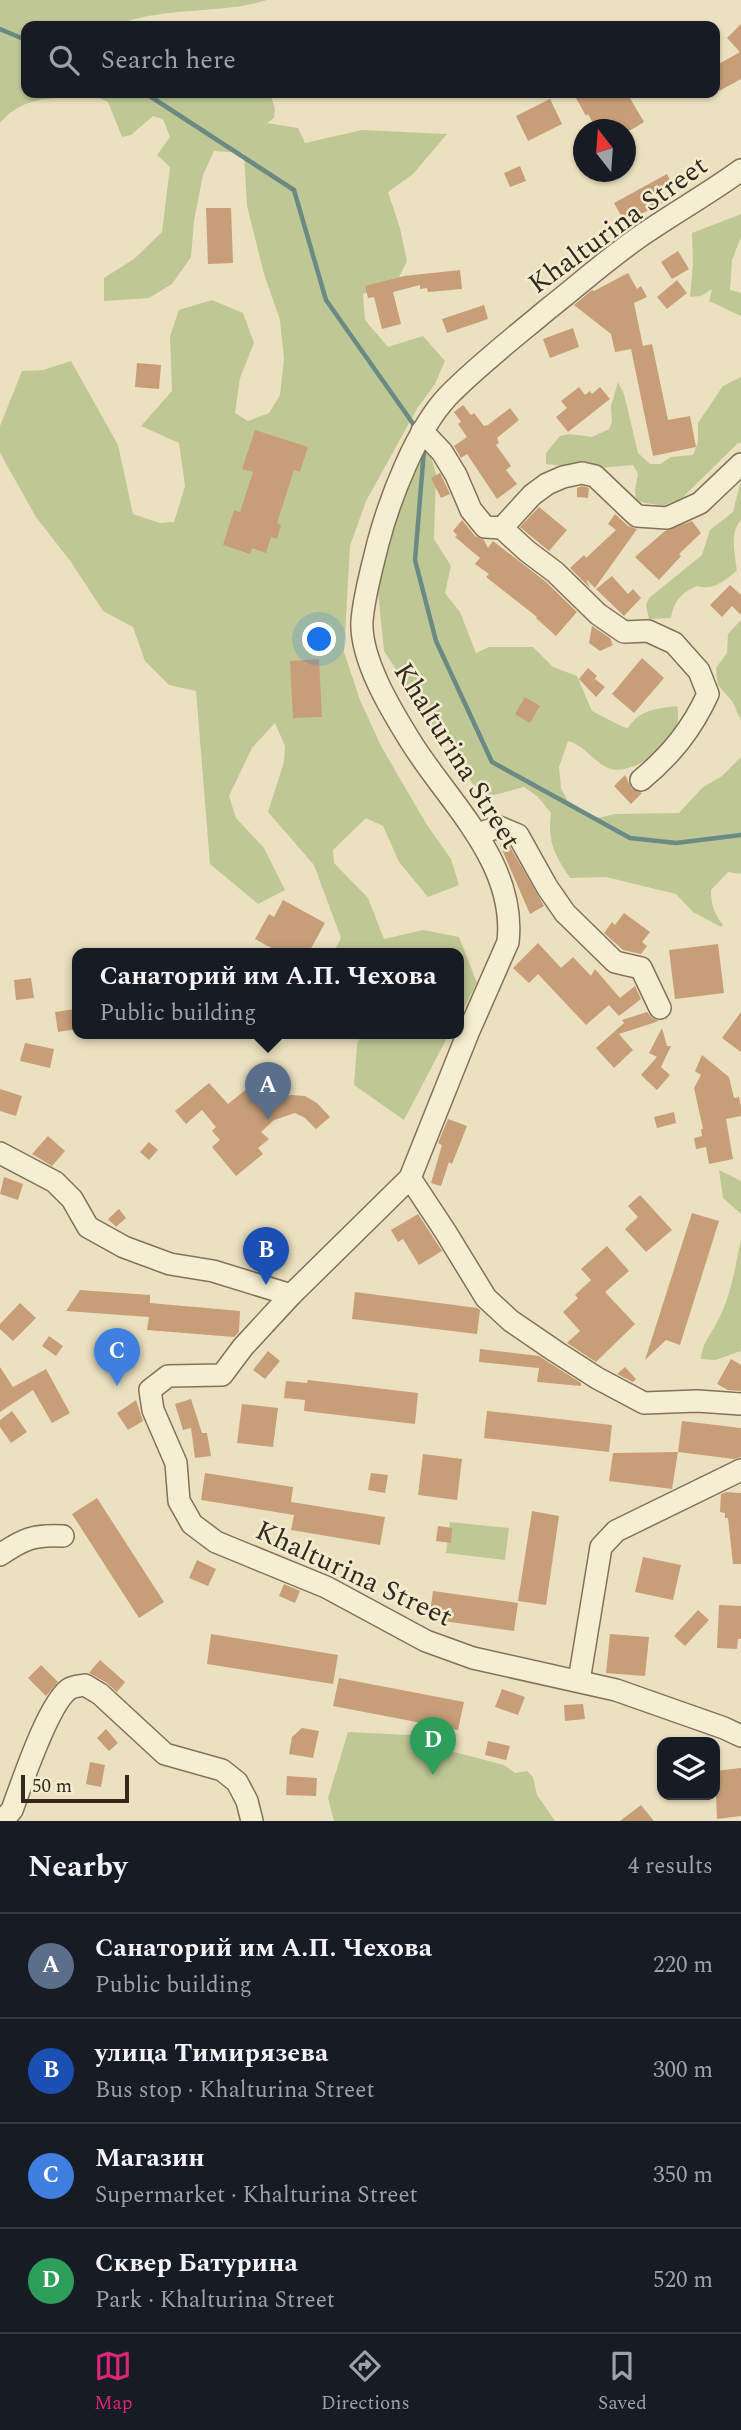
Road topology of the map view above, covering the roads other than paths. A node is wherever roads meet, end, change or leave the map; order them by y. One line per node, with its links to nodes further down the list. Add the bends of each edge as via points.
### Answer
1 (741, 170): 2 (street, Khalturina Street, via 591,274 447,397)
2 (422, 431): 4 (street, via 442,452 471,510 485,527); 6 (street, Khalturina Street, via 387,510 362,623 371,670 411,743)
3 (741, 464): 4 (street, via 700,503 667,518 638,516 595,476 563,477 532,495)
4 (502, 528): 5 (street, via 598,614 624,632 648,631 674,643 699,671 708,694 696,720 662,762)
5 (640, 779)
6 (478, 834): 7 (street, via 499,827 518,835 565,913 615,962 641,968); 9 (street, Khalturina Street, via 505,895 508,942)
7 (660, 1008)
8 (0, 1153): 10 (street, via 55,1182 72,1199 88,1227 115,1242 170,1264 213,1271)
9 (410, 1178): 10 (street, Khalturina Street); 11 (street, via 485,1298 511,1321 588,1373 644,1403)
10 (290, 1295): 15 (street, Khalturina Street, via 222,1375 168,1376 150,1390 153,1410 176,1463 179,1501 192,1524 216,1542 326,1587 426,1641 473,1658)
11 (741, 1404)
12 (741, 1470): 15 (street, via 616,1531 601,1548)
13 (63, 1536): 14 (street, via 20,1541)
14 (0, 1555)
15 (579, 1681): 16 (street, Khalturina Street)
16 (741, 1736)
17 (2, 1821): 18 (street, via 12,1810 60,1699 71,1688 85,1685 165,1754 222,1770 237,1782)
18 (252, 1821)

